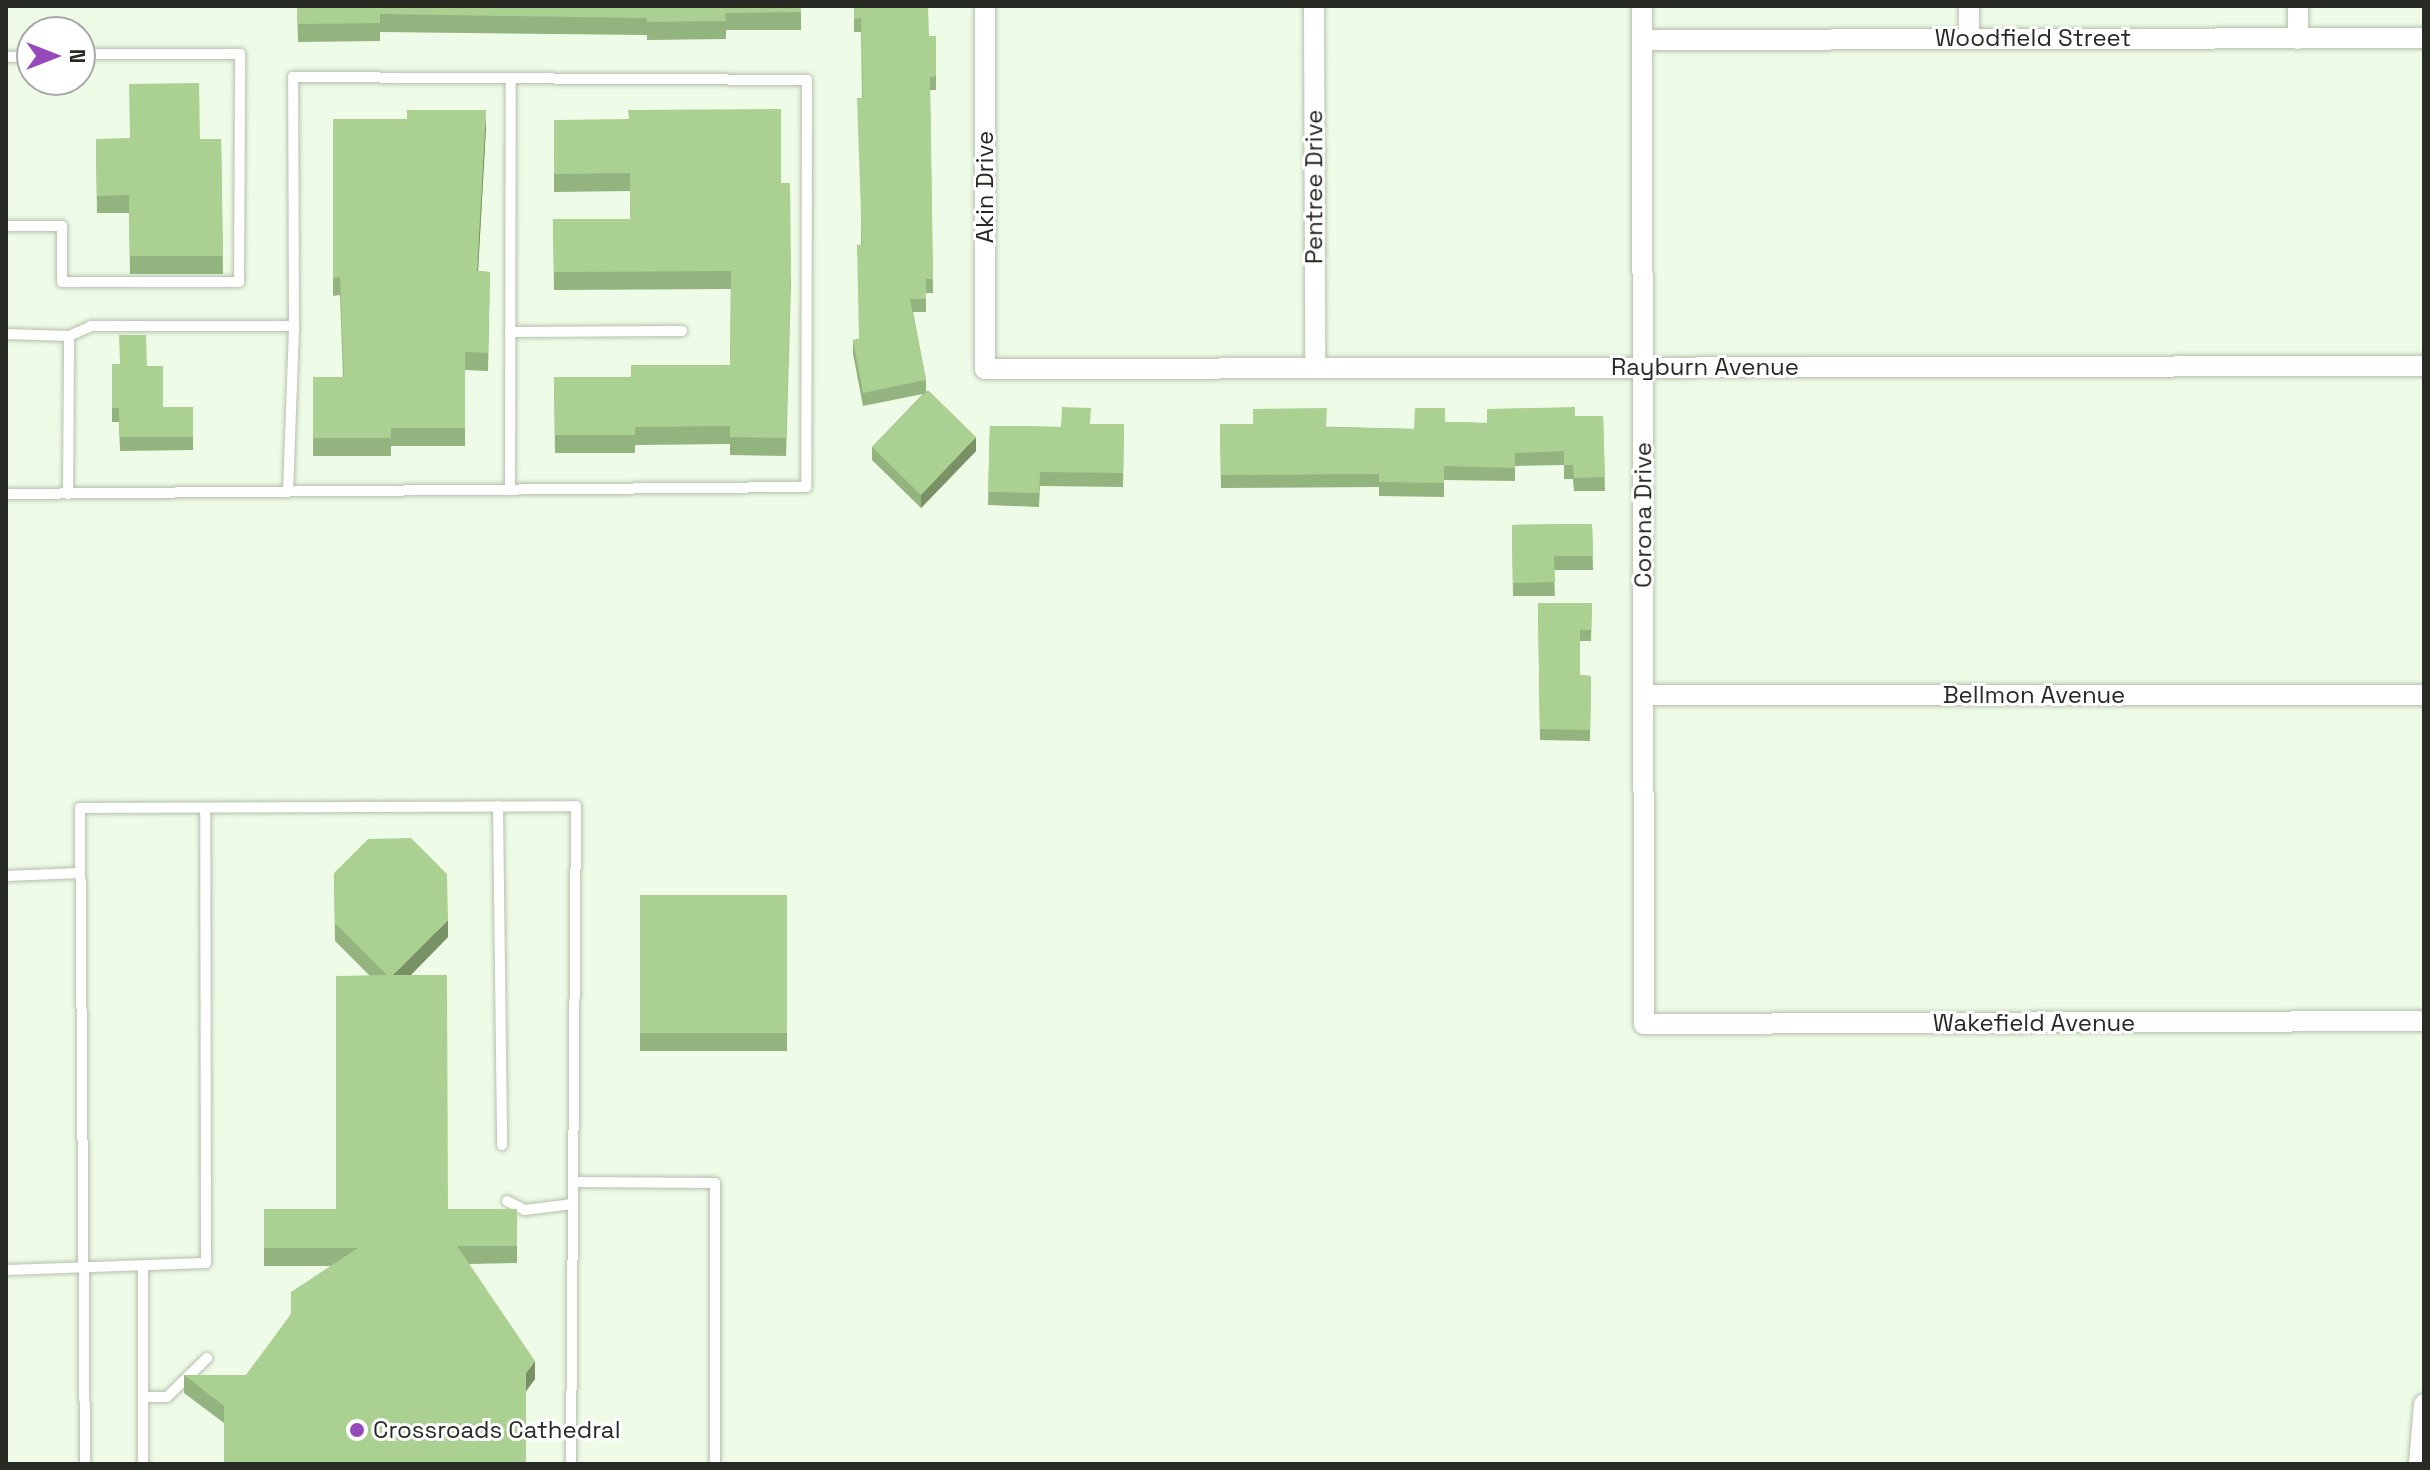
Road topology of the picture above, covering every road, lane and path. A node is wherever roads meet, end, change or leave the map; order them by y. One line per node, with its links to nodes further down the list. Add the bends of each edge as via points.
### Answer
1 (985, 6): 21 (street, Akin Drive)
2 (1314, 6): 20 (street, Pentree Drive)
3 (1642, 6): 9 (street, Corona Drive)
4 (1969, 6): 6 (street)
5 (2298, 6): 8 (street)
6 (1969, 38): 8 (street, Woodfield Street); 9 (street, Woodfield Street)
7 (2424, 38): 8 (street, Woodfield Street)
8 (2298, 39)
9 (1643, 40): 19 (street, Corona Drive)
10 (96, 54): 12 (lane, via 240,54 239,282 62,282 62,226)
11 (511, 79): 13 (lane, via 293,77); 15 (lane); 22 (lane, via 807,80 806,487)
12 (6, 226)
13 (294, 326): 17 (lane, via 91,326); 23 (lane)
14 (682, 331): 15 (lane)
15 (510, 332): 22 (lane)
16 (6, 334): 17 (lane)
17 (69, 336): 25 (lane)
18 (2424, 366): 19 (street, Rayburn Avenue)
19 (1643, 367): 20 (street, Rayburn Avenue); 26 (street, Corona Drive)
20 (1315, 368): 21 (street, Rayburn Avenue)
21 (985, 369)
22 (510, 490): 23 (lane)
23 (288, 492): 25 (lane)
24 (6, 494): 25 (lane)
25 (68, 494)
26 (1644, 695): 27 (street, Bellmon Avenue); 33 (street, Corona Drive)
27 (2424, 695)
28 (498, 806): 29 (lane); 34 (lane); 35 (lane, via 576,806)
29 (205, 808): 30 (lane, via 80,808); 38 (lane, via 206,1263)
30 (80, 873): 31 (lane); 40 (lane)
31 (6, 876)
32 (2424, 1021): 33 (street, Wakefield Avenue)
33 (1644, 1024)
34 (502, 1145)
35 (573, 1182): 37 (lane); 47 (lane, via 715,1183)
36 (507, 1201): 37 (lane, via 525,1210)
37 (573, 1204): 46 (lane)
38 (143, 1267): 40 (lane); 42 (lane)
39 (6, 1270): 40 (lane)
40 (83, 1270): 44 (lane)
41 (207, 1358): 42 (lane, via 167,1397)
42 (143, 1397): 45 (lane)
43 (2424, 1404): 48 (street)
44 (85, 1464)
45 (143, 1464)
46 (571, 1464)
47 (715, 1464)
48 (2419, 1464)

